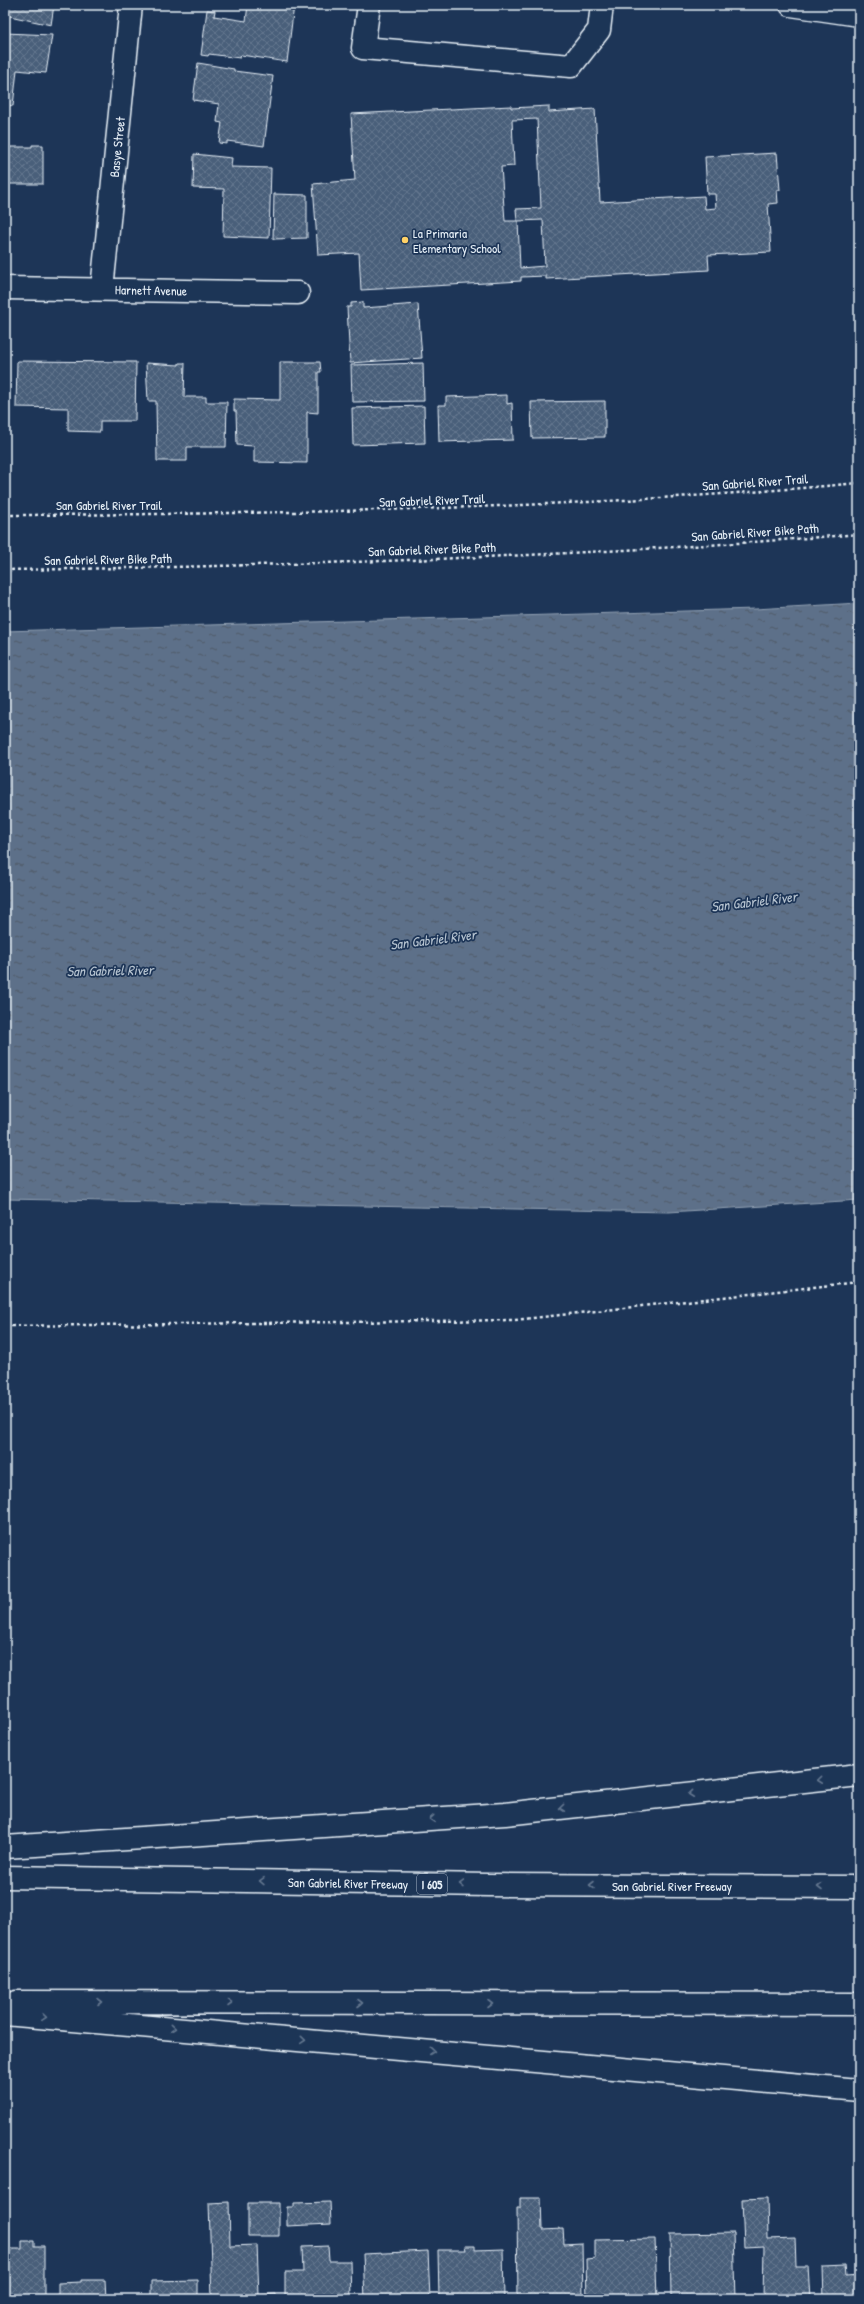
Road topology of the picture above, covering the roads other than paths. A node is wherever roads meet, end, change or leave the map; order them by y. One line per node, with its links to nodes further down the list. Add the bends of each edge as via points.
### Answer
1 (131, 5): 7 (main road, Basye Street)
2 (369, 5): 3 (main road, via 362,48 572,66 599,30)
3 (602, 5)
4 (791, 5): 5 (main road)
5 (859, 15)
6 (5, 288): 7 (main road, Harnett Avenue)
7 (102, 289): 8 (main road, Harnett Avenue)
8 (298, 293)
9 (859, 1775): 10 (main road, one-way to 10, via 505,1814)
10 (5, 1847)
11 (5, 1877): 12 (main road, San Gabriel River Freeway / I 605, one-way to 11, via 488,1885)
12 (859, 1887)
13 (5, 2002): 14 (main road, one-way to 14)
14 (859, 2004)
15 (5, 2014): 16 (main road, one-way to 16)
16 (859, 2090)

